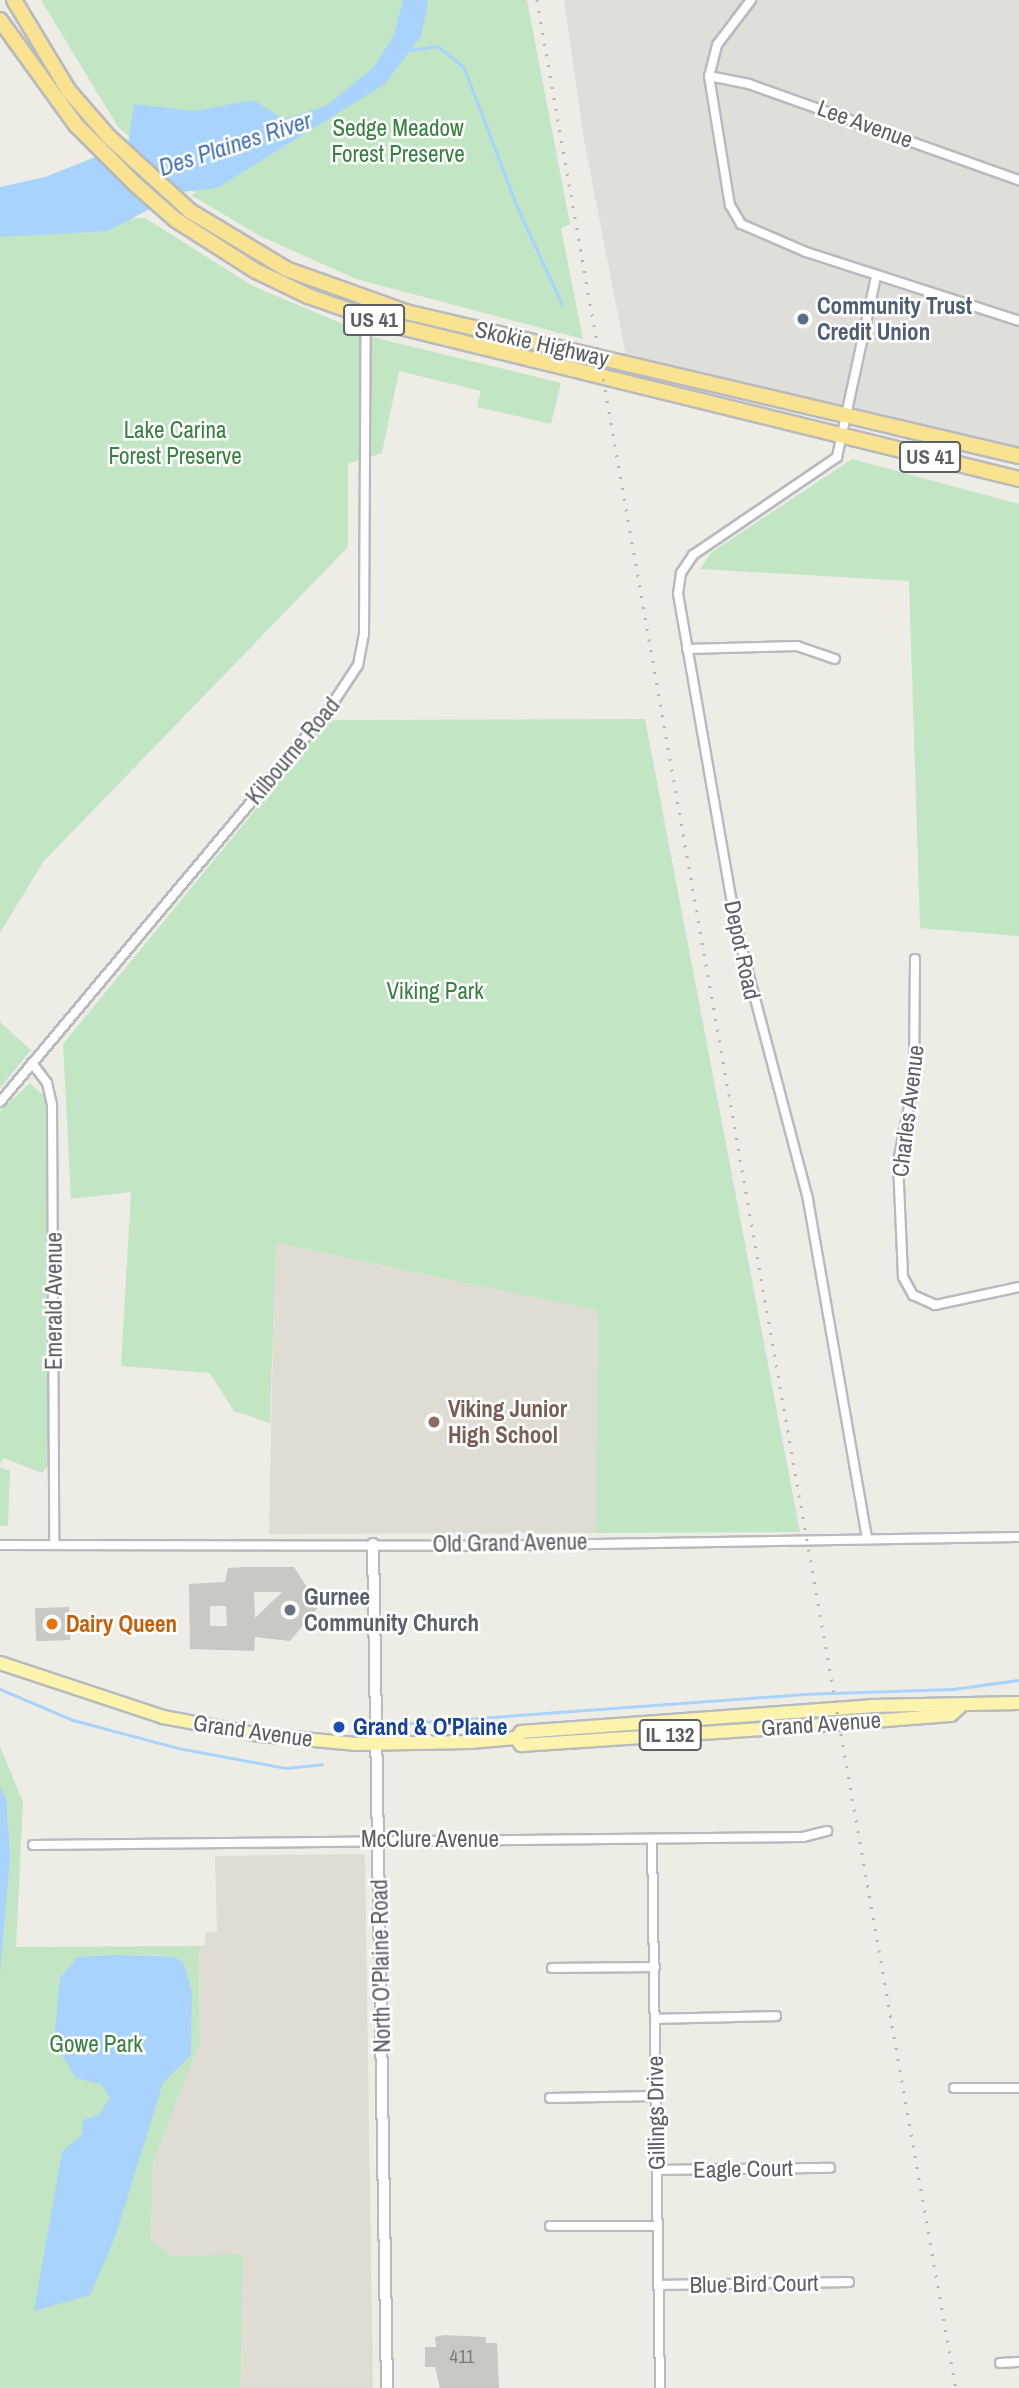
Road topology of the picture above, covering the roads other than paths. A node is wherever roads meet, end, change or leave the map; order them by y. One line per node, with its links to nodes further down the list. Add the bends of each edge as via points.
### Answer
1 (14, 0): 7 (highway, Skokie Highway / US 41, via 69,91 108,137 190,211 256,254)
2 (751, 0): 4 (street, via 719,41)
3 (0, 20): 8 (highway, Skokie Highway / US 41, via 91,143 176,220 256,271)
4 (709, 76): 5 (street, Lee Avenue, via 761,88); 6 (street, via 730,205 741,224)
5 (1019, 180)
6 (876, 276): 9 (street); 10 (street, Depot Road)
7 (366, 300): 8 (street, Kilbourne Road); 10 (highway, Skokie Highway / US 41)
8 (363, 316): 11 (highway, Skokie Highway / US 41); 17 (street, Kilbourne Road, via 364,634 358,665 320,720)
9 (1019, 321)
10 (845, 415): 11 (street, Depot Road); 12 (highway, Skokie Highway / US 41)
11 (841, 434): 13 (highway, Skokie Highway / US 41); 14 (street, Depot Road, via 837,457 686,564 678,594)
12 (1019, 456)
13 (1019, 479)
14 (687, 649): 15 (street, via 797,646); 21 (street, Depot Road, via 746,973 808,1199)
15 (835, 659)
16 (915, 958): 19 (street, Charles Avenue, via 917,1042 898,1162 903,1277 919,1300 946,1305)
17 (32, 1063): 18 (street, Kilbourne Road); 23 (street, Emerald Avenue, via 47,1083 52,1105)
18 (0, 1102)
19 (1019, 1287)
20 (1019, 1537): 21 (street, Old Grand Avenue)
21 (867, 1538): 24 (street, Old Grand Avenue)
22 (0, 1545): 23 (street, Old Grand Avenue)
23 (54, 1545): 24 (street, Old Grand Avenue)
24 (373, 1545): 27 (street, North O'Plaine Road)
25 (0, 1663): 27 (main road, Grand Avenue / IL 132, via 163,1717 260,1735)
26 (1019, 1703): 27 (main road, Grand Avenue / IL 132, via 960,1707 951,1715 521,1745 516,1738)
27 (377, 1744): 29 (street, North O'Plaine Road)
28 (827, 1831): 30 (street, McClure Avenue, via 803,1837)
29 (378, 1839): 30 (street, McClure Avenue); 31 (street, McClure Avenue); 48 (street, North O'Plaine Road)
30 (652, 1839): 32 (street, Gillings Drive)
31 (33, 1845)
32 (655, 1967): 33 (street); 35 (street, Gillings Drive)
33 (552, 1968)
34 (776, 2016): 35 (street)
35 (655, 2019): 38 (street, Gillings Drive)
36 (954, 2088): 37 (street)
37 (1019, 2088)
38 (656, 2096): 39 (street); 41 (street, Gillings Drive)
39 (550, 2098)
40 (830, 2168): 41 (street, Eagle Court)
41 (657, 2170): 43 (street, Gillings Drive)
42 (550, 2226): 43 (street)
43 (658, 2226): 45 (street, Gillings Drive)
44 (849, 2283): 45 (street, Blue Bird Court)
45 (659, 2286): 49 (street, Gillings Drive)
46 (1000, 2362): 47 (street)
47 (1019, 2362)
48 (387, 2388)
49 (660, 2388)

